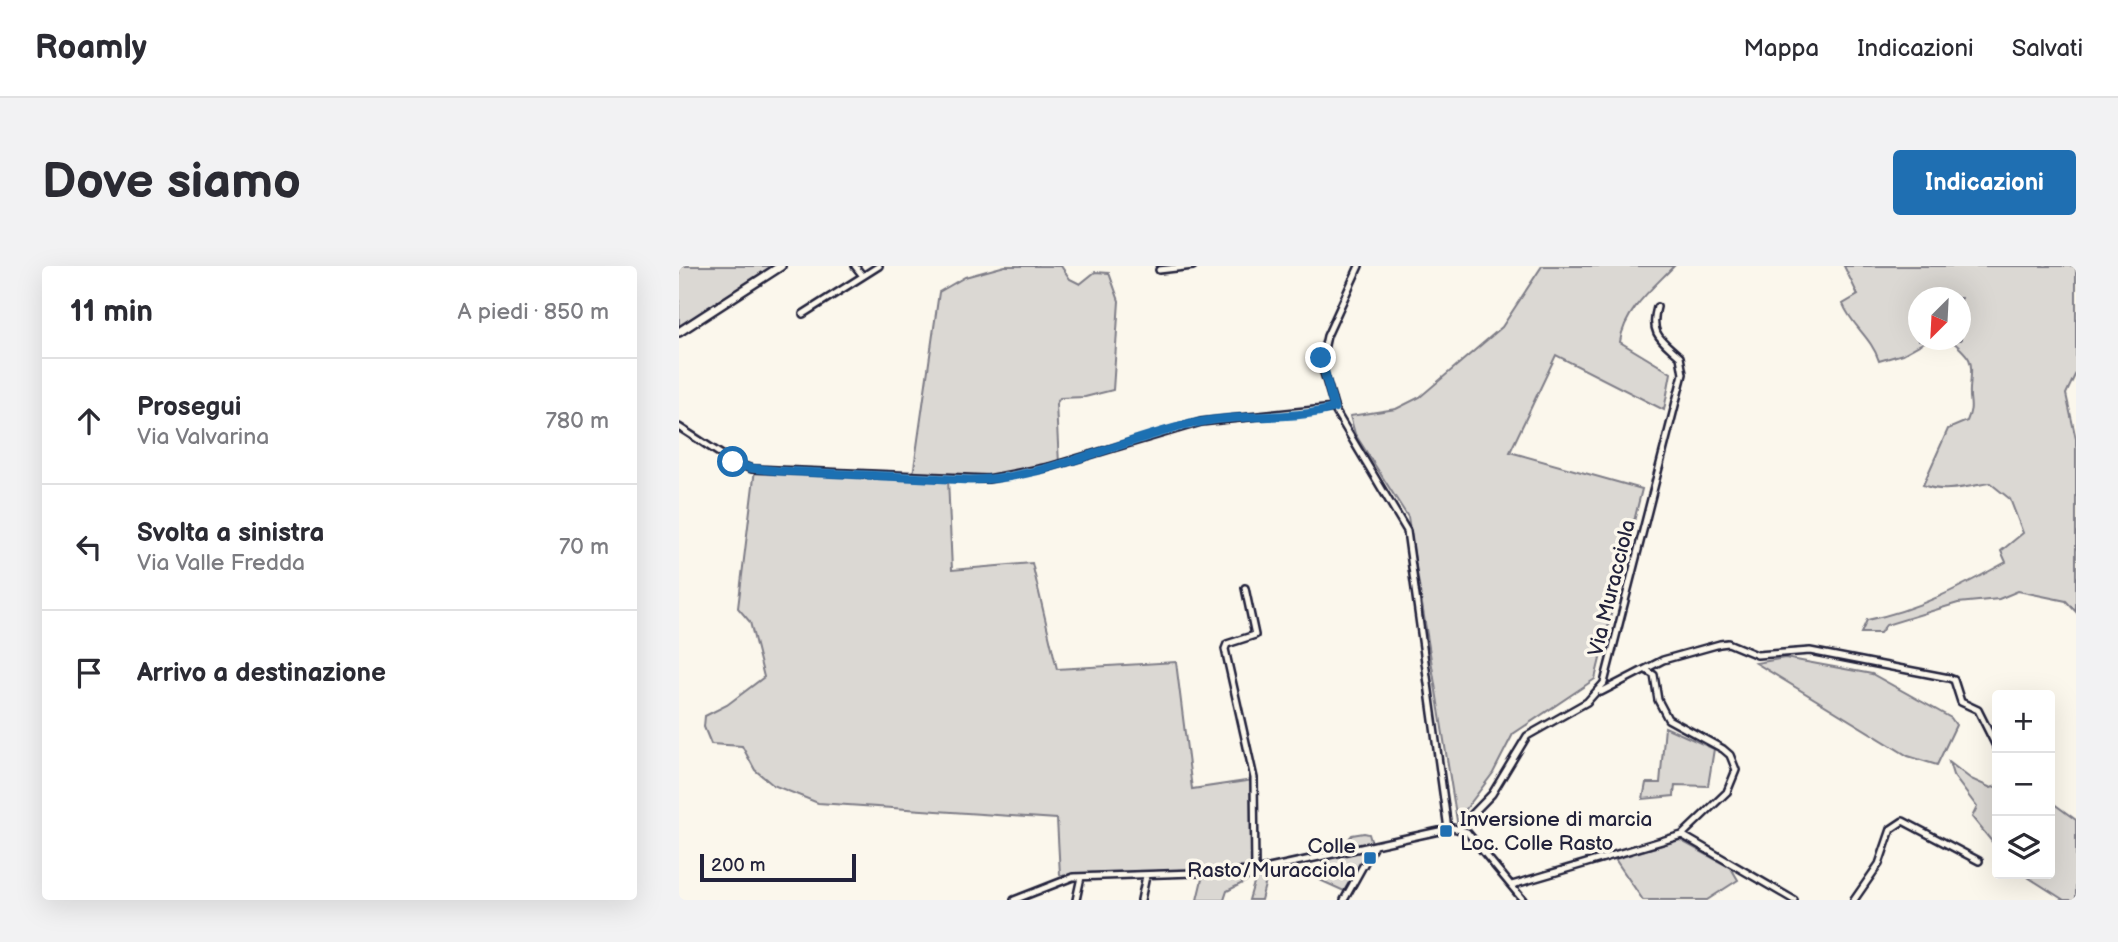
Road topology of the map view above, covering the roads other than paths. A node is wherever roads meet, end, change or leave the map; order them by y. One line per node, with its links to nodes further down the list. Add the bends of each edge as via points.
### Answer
1 (781, 266): 10 (street)
2 (855, 266): 7 (street)
3 (879, 266): 7 (street)
4 (1192, 266): 6 (street)
5 (1359, 266): 11 (street, via 1322,353)
6 (1159, 270)
7 (863, 276): 9 (street)
8 (1657, 307): 15 (street, Via Muracciola, via 1656,334 1680,357 1682,374)
9 (803, 314)
10 (679, 332)
11 (1334, 408): 12 (street, via 1201,422 1044,469 975,480 750,468); 18 (street, via 1407,531)
12 (679, 427)
13 (1245, 588): 22 (street, via 1255,634 1227,644 1225,649 1254,778)
14 (1643, 671): 15 (street); 16 (street, via 1663,660 1728,643 1757,655 1810,651 1954,680 1961,702 1978,710); 19 (street, via 1654,675 1658,700 1672,724 1723,749 1736,770 1727,792)
15 (1598, 693): 17 (street, via 1527,736 1492,794)
16 (1992, 738)
17 (1459, 828): 18 (street); 25 (street)
18 (1448, 829): 20 (street)
19 (1682, 835): 25 (street); 31 (street)
20 (1374, 846): 22 (street); 29 (street)
21 (1979, 861): 32 (street, via 1903,821 1891,829 1879,864)
22 (1255, 871): 23 (street)
23 (1146, 876): 24 (street); 28 (street)
24 (1081, 877): 26 (street); 27 (street)
25 (1512, 885): 30 (street)
26 (1014, 900)
27 (1076, 900)
28 (1141, 900)
29 (1344, 900)
30 (1523, 900)
31 (1794, 900)
32 (1854, 900)

